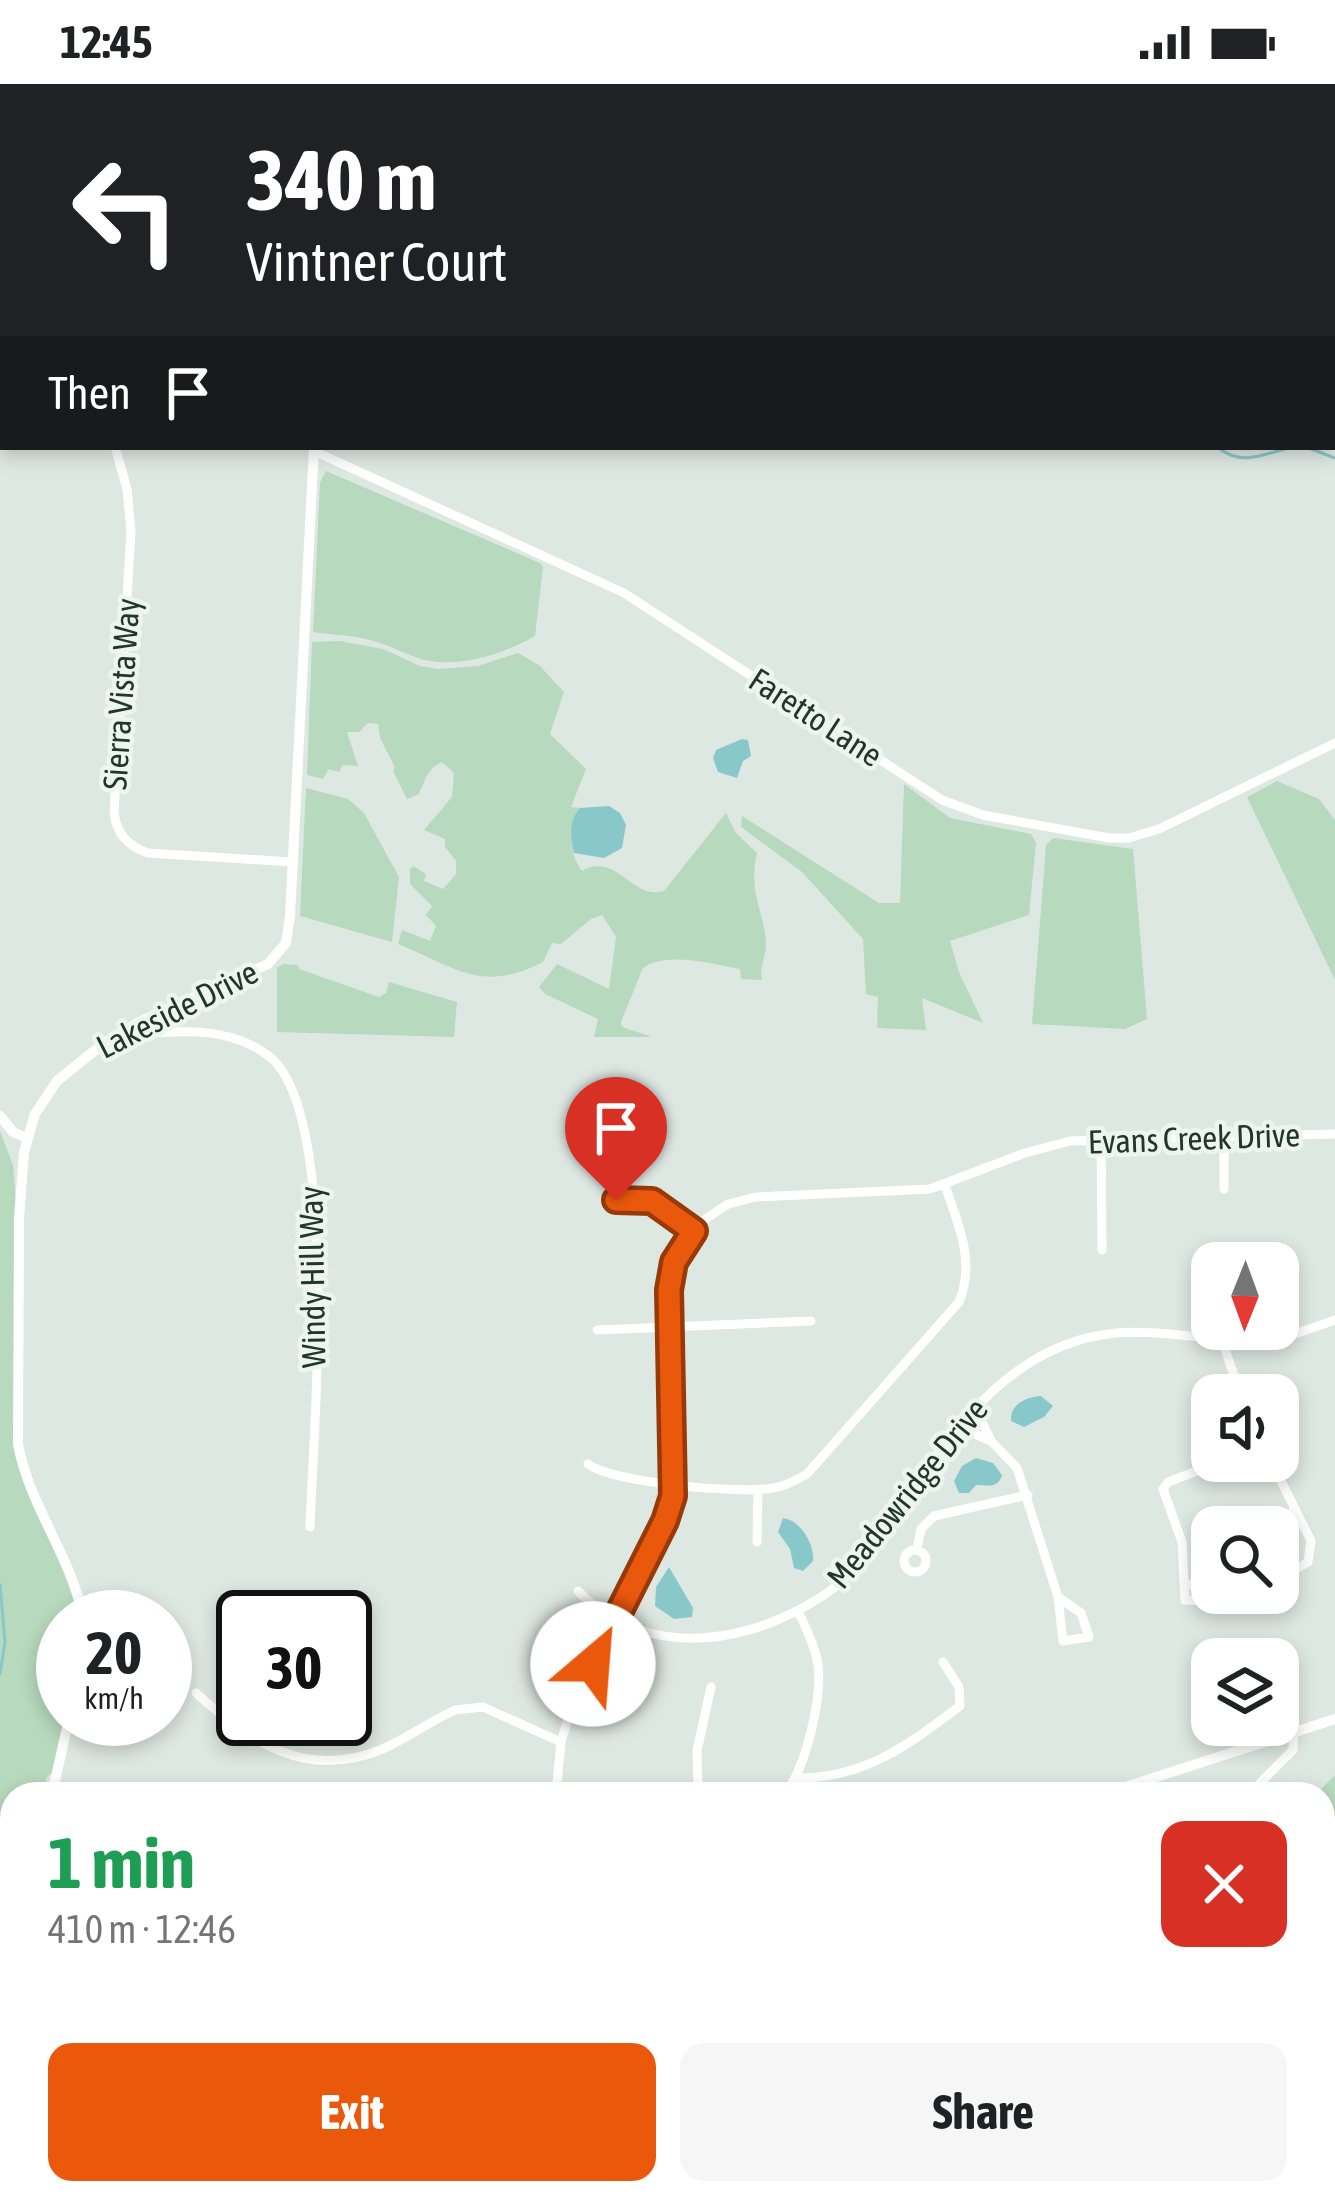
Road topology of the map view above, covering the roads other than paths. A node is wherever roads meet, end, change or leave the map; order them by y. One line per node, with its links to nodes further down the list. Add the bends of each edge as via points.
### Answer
1 (116, 450): 5 (street, Sierra Vista Way, via 131,531 118,830 148,853)
2 (314, 450): 5 (street, Lakeside Drive)
3 (316, 450): 4 (street, Faretto Lane, via 625,592 968,811 1129,838)
4 (1335, 743)
5 (292, 862): 6 (street, Lakeside Drive, via 289,927 278,955)
6 (111, 1038): 10 (street, Lakeside Drive, via 51,1088); 36 (street, Windy Hill Way, via 212,1034 262,1052 286,1079 307,1149 317,1230)
7 (0, 1116): 10 (street)
8 (1335, 1134): 9 (street, Evans Creek Drive)
9 (1224, 1136): 11 (street, Evans Creek Drive); 13 (street)
10 (28, 1138): 40 (street, Lakeside Drive, via 18,1248 18,1444)
11 (1100, 1138): 12 (street, Evans Creek Drive, via 1025,1153); 16 (street)
12 (945, 1185): 15 (street, Evans Creek Drive, via 756,1197 728,1204); 33 (street, via 968,1264 958,1302 817,1465 796,1481)
13 (1224, 1189)
14 (616, 1200): 15 (street, via 652,1201)
15 (694, 1231): 19 (street, via 670,1276)
16 (1102, 1250)
17 (1335, 1320): 21 (street, Meadowridge Drive)
18 (811, 1322): 19 (street)
19 (670, 1327): 20 (street); 32 (street)
20 (597, 1330)
21 (1299, 1332)
22 (1191, 1336): 27 (street, Meadowridge Drive, via 1134,1333 1072,1342 1032,1358)
23 (1226, 1350): 25 (street)
24 (1241, 1350): 25 (street)
25 (1234, 1369): 26 (street)
26 (1235, 1374)
27 (975, 1409): 28 (street, Meadowridge Drive); 29 (street)
28 (960, 1427): 29 (street); 43 (street, Meadowridge Drive, via 855,1567)
29 (992, 1442): 34 (street, via 1017,1468)
30 (588, 1464): 32 (street, via 611,1476)
31 (1191, 1473): 39 (street, via 1163,1489 1182,1542)
32 (675, 1483): 33 (street); 44 (street)
33 (758, 1490): 37 (street)
34 (1028, 1495): 38 (street, via 934,1516); 42 (street)
35 (1293, 1510): 35 (street, via 1310,1541 1308,1562 1298,1568 1286,1564 1281,1547)
36 (310, 1527)
37 (757, 1542)
38 (917, 1550)
39 (1185, 1583)
40 (75, 1590)
41 (578, 1591): 44 (street, Meadowridge Drive)
42 (1058, 1597): 42 (street, via 1063,1641 1089,1637 1081,1613)
43 (798, 1611): 44 (street, Meadowridge Drive, via 702,1641); 54 (street, via 818,1678)
44 (615, 1621): 50 (street)
45 (943, 1662): 54 (street, via 963,1697 960,1706 871,1766)
46 (711, 1687): 57 (street)
47 (196, 1693): 50 (street, via 244,1732 308,1761 359,1757 469,1707)
48 (1335, 1719): 49 (street)
49 (1299, 1730)
50 (562, 1742): 56 (street)
51 (63, 1746): 55 (street)
52 (1251, 1746): 59 (street)
53 (1293, 1746): 60 (street)
54 (796, 1778): 58 (street)
55 (55, 1782)
56 (557, 1782)
57 (698, 1782)
58 (793, 1782)
59 (1141, 1782)
60 (1262, 1782)

